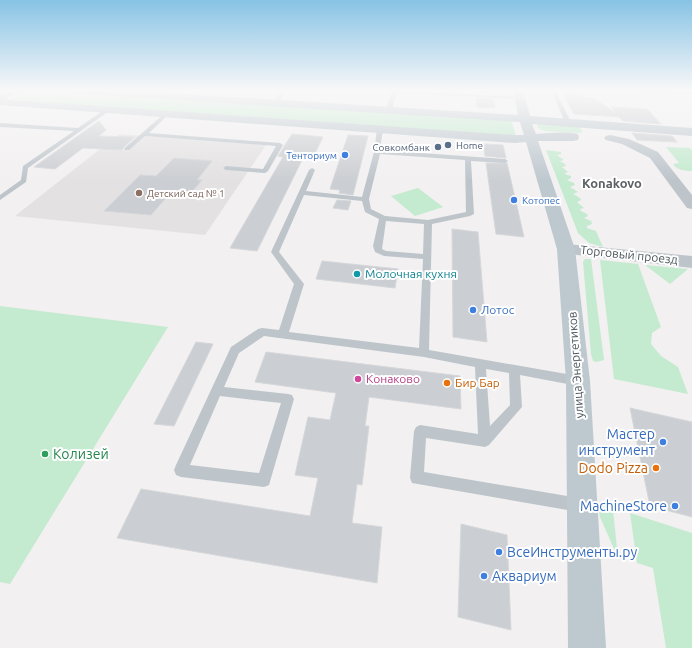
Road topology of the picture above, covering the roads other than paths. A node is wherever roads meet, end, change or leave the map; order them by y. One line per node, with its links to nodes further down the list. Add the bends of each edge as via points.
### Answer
1 (91, 120): 11 (lane)
2 (159, 120): 15 (lane)
3 (255, 120): 12 (street)
4 (450, 120): 12 (street)
5 (526, 120): 29 (street, улица Энергетиков)
6 (536, 120): 14 (street, via 557,136)
7 (556, 120): 9 (street)
8 (567, 120): 9 (lane)
9 (569, 124): 14 (street)
10 (0, 125): 11 (lane)
11 (77, 129): 24 (lane, via 25,167 24,181)
12 (380, 129): 18 (lane)
13 (692, 132): 14 (street)
14 (594, 133): 16 (street)
15 (144, 134): 17 (lane); 21 (lane, via 280,145 265,171)
16 (610, 138): 26 (street, via 625,141 654,155)
17 (127, 149)
18 (377, 152): 19 (lane); 25 (lane)
19 (468, 158): 20 (lane); 28 (lane, via 470,214)
20 (505, 161)
21 (226, 168)
22 (312, 170): 23 (lane)
23 (301, 193): 25 (lane); 32 (lane, via 275,252 299,284)
24 (0, 198)
25 (365, 200): 27 (lane, via 368,210)
26 (692, 205)
27 (383, 218): 28 (lane); 30 (lane, via 378,250 384,253)
28 (428, 222): 30 (lane)
29 (566, 249): 31 (street, Торговый проезд); 36 (street, улица Энергетиков)
30 (427, 257): 33 (lane)
31 (692, 262)
32 (283, 334): 33 (lane); 37 (lane, via 262,332 235,350)
33 (424, 353): 34 (lane)
34 (480, 363): 35 (lane); 38 (lane)
35 (514, 369): 36 (lane); 38 (lane, via 516,407)
36 (578, 381): 39 (street, улица Энергетиков)
37 (216, 391): 37 (lane, via 288,399 264,480 181,470)
38 (485, 441): 39 (lane, via 420,431 417,478)
39 (583, 505): 40 (street, улица Энергетиков)
40 (587, 648)

